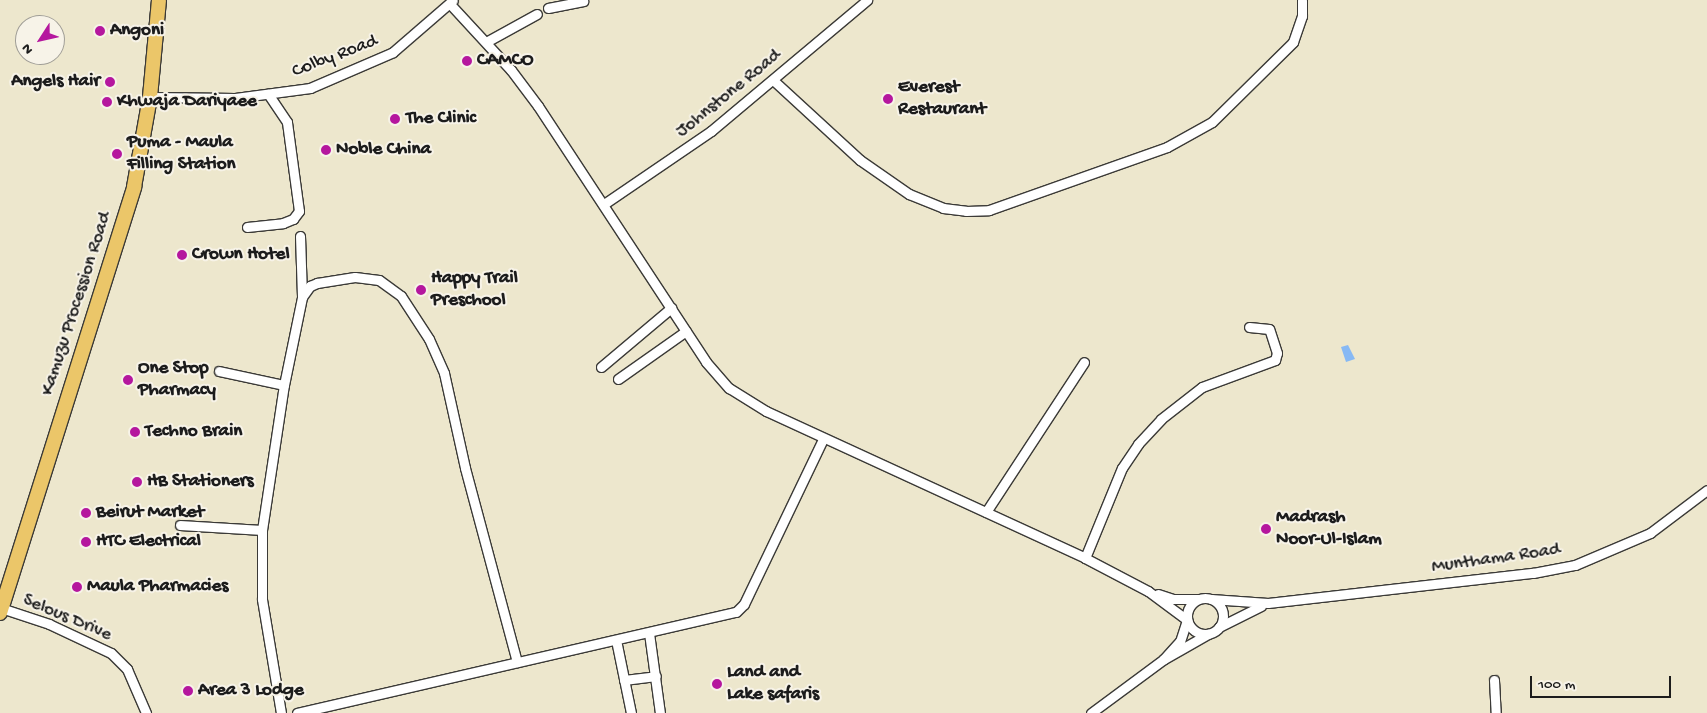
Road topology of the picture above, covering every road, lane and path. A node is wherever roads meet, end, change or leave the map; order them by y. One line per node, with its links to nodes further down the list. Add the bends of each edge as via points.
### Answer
1 (159, 0): 11 (highway, Kamuzu Procession Road)
2 (868, 0): 9 (street, Johnstone Road)
3 (1302, 0): 9 (street, via 1302,16 1293,42 1227,109 1205,126 1167,147 988,210 943,208 909,194 860,160)
4 (583, 1): 6 (street)
5 (452, 2): 8 (street); 10 (street, Colby Road, via 408,40 374,62 310,88)
6 (548, 8)
7 (537, 14): 8 (street)
8 (486, 42): 12 (street, via 538,106)
9 (774, 80): 12 (street, Johnstone Road, via 686,150)
10 (268, 94): 11 (street, Colby Road, via 235,98); 13 (street, via 287,122 299,210 293,219 283,223)
11 (150, 97): 34 (highway, Kamuzu Procession Road, via 134,187)
12 (604, 204): 16 (street)
13 (247, 227)
14 (300, 236): 15 (street)
15 (302, 297): 23 (street); 41 (street, via 316,283 366,277 379,280 402,296 419,321 444,373 465,468)
16 (671, 308): 18 (street); 20 (street)
17 (1248, 327): 29 (street, via 1270,330 1277,353 1275,360 1202,387 1161,419 1122,468)
18 (686, 331): 22 (street); 24 (street, via 706,362 730,388 766,411)
19 (1084, 362): 26 (street)
20 (601, 367)
21 (219, 371): 23 (street)
22 (618, 379)
23 (284, 384): 28 (street)
24 (823, 439): 26 (street); 37 (street, via 744,604 727,616)
25 (1707, 490): 33 (street, Munthama Road, via 1650,534 1575,564 1533,573)
26 (986, 512): 29 (street)
27 (180, 524): 28 (street)
28 (262, 530): 46 (street, via 262,599)
29 (1085, 558): 30 (street)
30 (1148, 591): 31 (street, via 1173,599); 35 (street)
31 (1198, 599): 32 (street); 35 (street, via 1189,608)
32 (1210, 599): 33 (street, Munthama Road, via 1240,604); 36 (street, via 1223,614)
33 (1268, 603): 36 (street)
34 (1, 610): 45 (street, Selous Drive, via 49,624 112,653 127,670)
35 (1187, 620): 38 (street, via 1193,630); 40 (street, via 1180,641)
36 (1219, 627): 38 (street)
37 (649, 632): 39 (street); 42 (street)
38 (1208, 634): 40 (street)
39 (616, 640): 41 (street); 43 (street)
40 (1164, 659): 50 (street)
41 (517, 662): 47 (street)
42 (656, 676): 43 (street); 49 (street)
43 (624, 680): 48 (street)
44 (1494, 680): 51 (street)
45 (146, 713)
46 (281, 713)
47 (297, 713)
48 (631, 713)
49 (660, 713)
50 (1091, 713)
51 (1496, 713)

